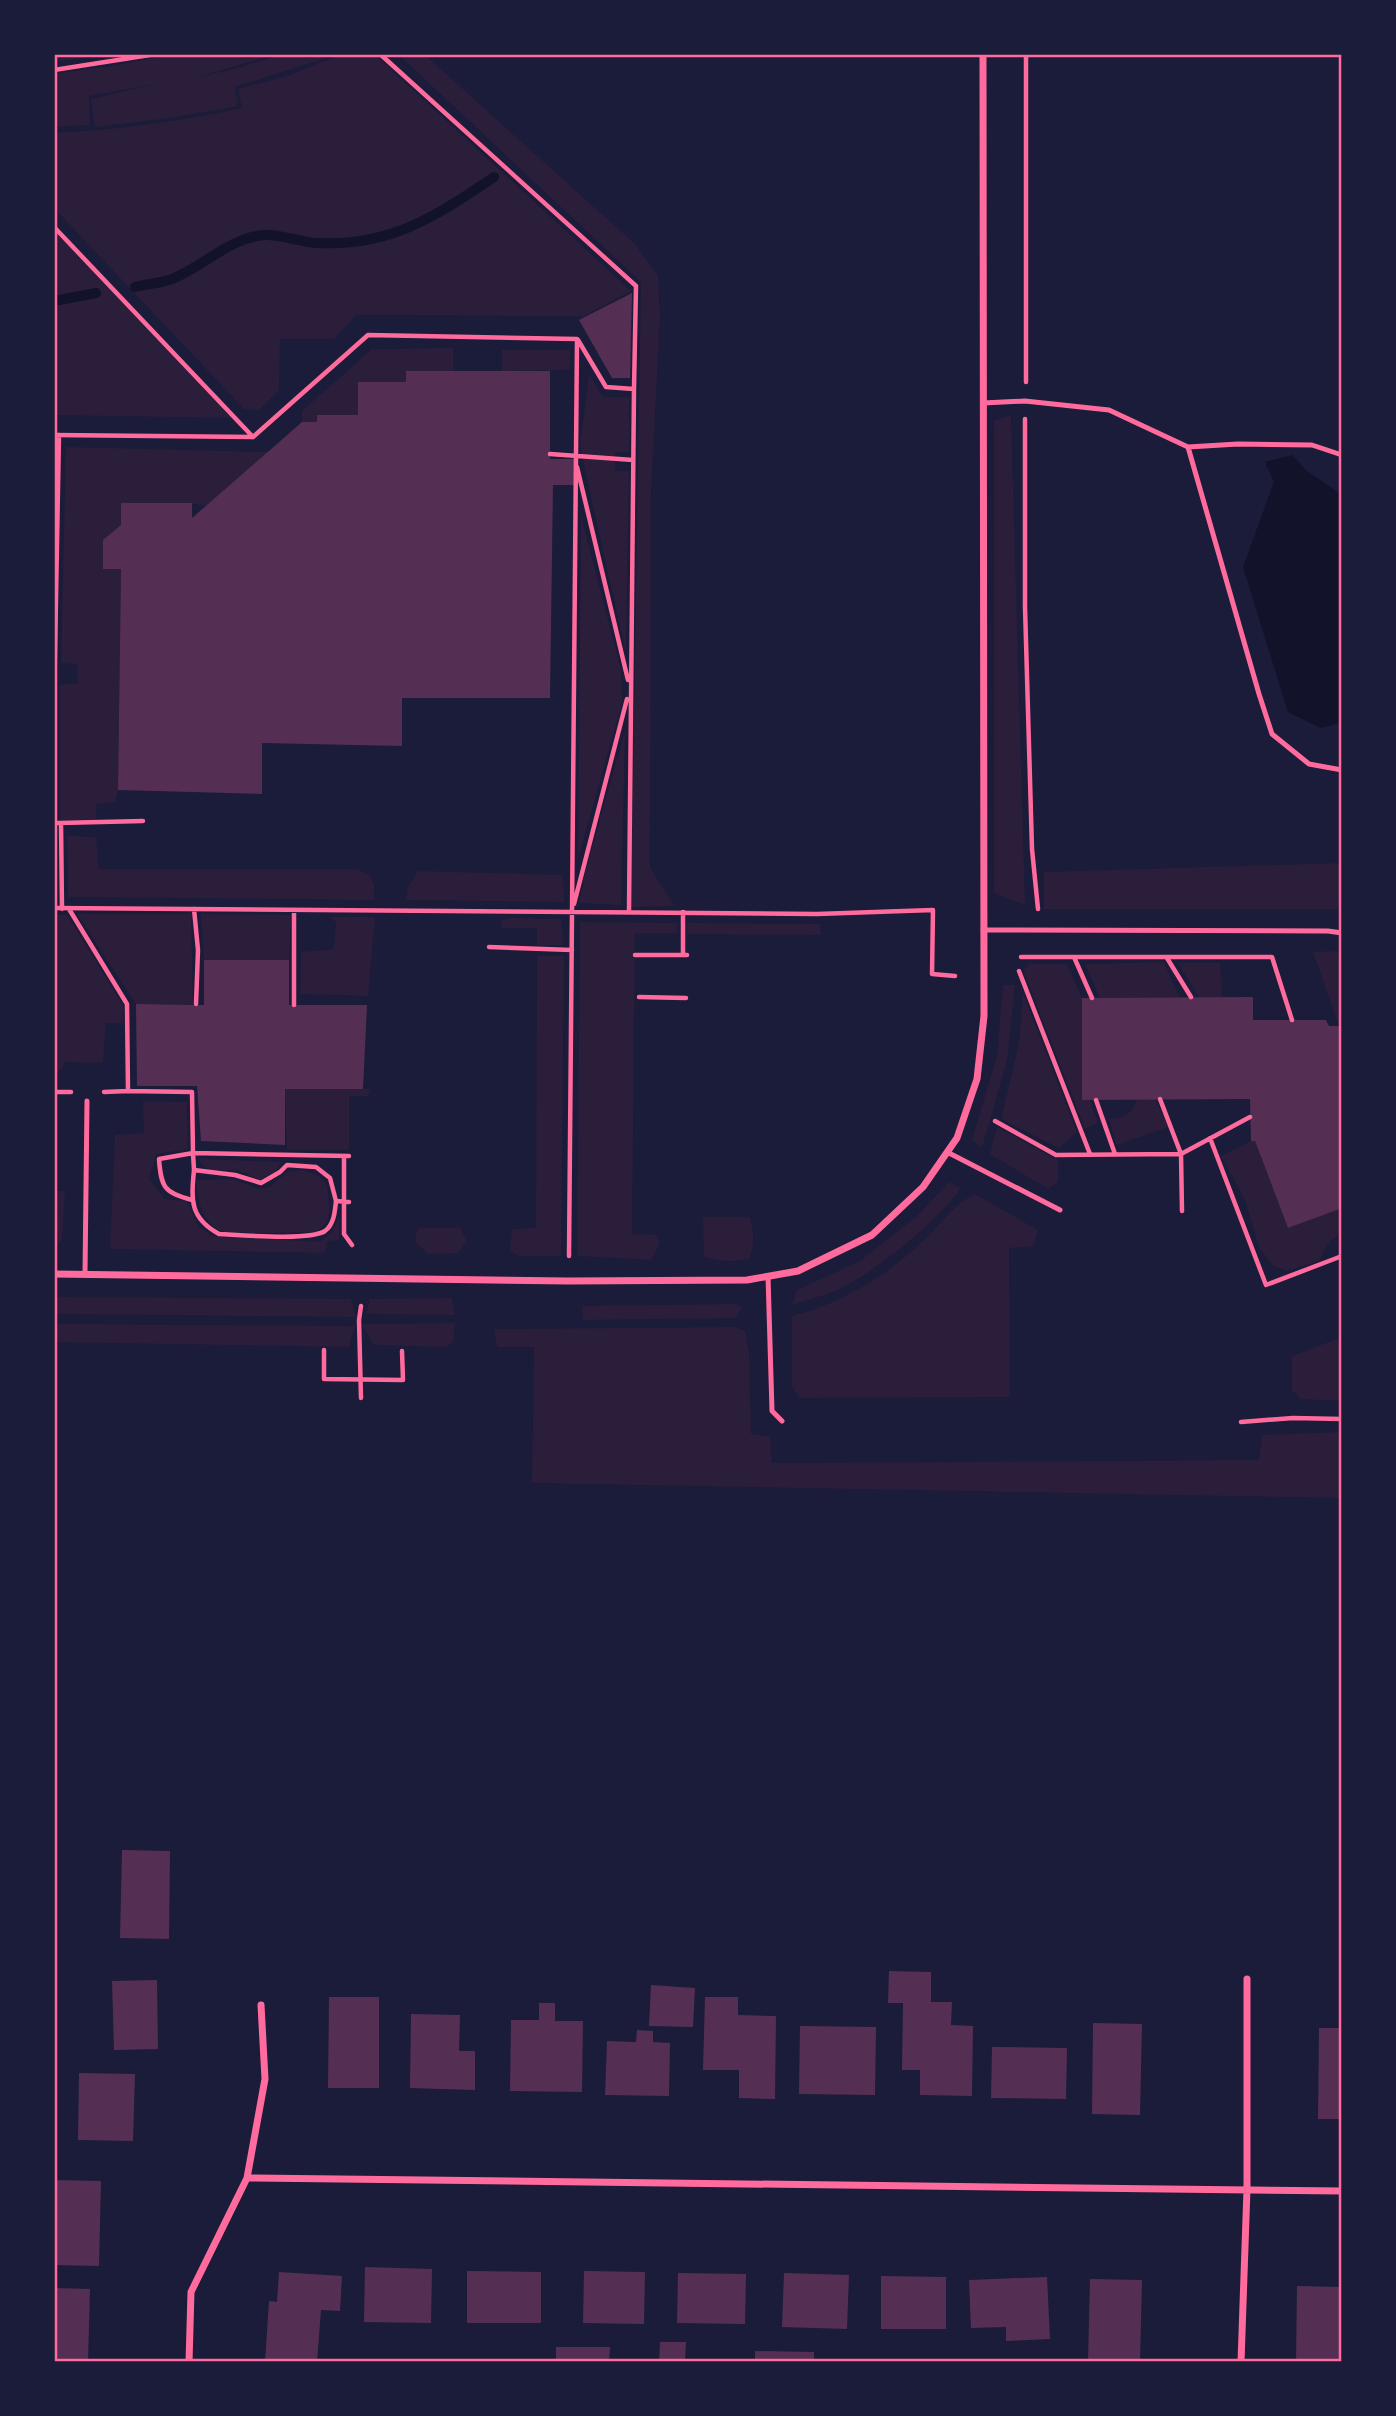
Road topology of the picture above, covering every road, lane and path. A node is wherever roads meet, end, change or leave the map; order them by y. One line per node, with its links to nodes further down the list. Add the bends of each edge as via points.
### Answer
1 (156, 54): 5 (path)
2 (380, 54): 8 (path, via 636,286)
3 (983, 54): 10 (street)
4 (1026, 54): 9 (path)
5 (54, 70)
6 (54, 227): 12 (path)
7 (577, 339): 8 (path, via 606,387); 12 (path, via 368,335); 16 (path)
8 (634, 389): 17 (path)
9 (1026, 401): 10 (lane); 13 (lane, via 1109,410); 27 (path, via 1025,607)
10 (983, 403): 32 (street)
11 (57, 435): 12 (path); 19 (path)
12 (253, 437)
13 (1188, 447): 15 (lane, via 1312,445); 20 (lane, via 1272,734 1309,764)
14 (550, 454): 17 (path)
15 (1342, 455)
16 (576, 459): 18 (path); 29 (path)
17 (633, 460): 18 (path)
18 (630, 690): 29 (path); 30 (path)
19 (54, 706)
20 (1342, 770)
21 (143, 821): 23 (path)
22 (54, 823): 23 (path)
23 (61, 823): 25 (path)
24 (54, 908): 25 (path)
25 (65, 909): 26 (path); 55 (path, via 127,1004 128,1091 192,1092)
26 (194, 909): 28 (path); 46 (path)
27 (1038, 909)
28 (294, 910): 29 (path); 47 (path)
29 (572, 911): 30 (path); 35 (path)
30 (629, 911): 31 (path)
31 (683, 912): 36 (path, via 685,955); 41 (path, via 933,910 932,974)
32 (983, 930): 33 (lane); 56 (street, via 984,1016 977,1079 957,1138)
33 (1342, 933)
34 (489, 947): 35 (path)
35 (572, 950): 67 (path)
36 (635, 955)
37 (1021, 957): 38 (path)
38 (1074, 957): 39 (path); 44 (path)
39 (1167, 957): 45 (path); 48 (path, via 1272,957)
40 (1019, 971): 57 (path)
41 (955, 976)
42 (639, 998): 43 (path)
43 (686, 998)
44 (1092, 998)
45 (1191, 998)
46 (196, 1004)
47 (294, 1005)
48 (1292, 1020)
49 (1096, 1100): 58 (path)
50 (1160, 1100): 59 (path)
51 (87, 1101): 70 (lane)
52 (1250, 1116): 54 (path)
53 (995, 1121): 57 (path, via 1056,1155)
54 (1210, 1138): 59 (path); 68 (path, via 1266,1285)
55 (193, 1153): 60 (path); 61 (path, via 159,1159 164,1187 174,1196); 63 (path, via 346,1156)
56 (947, 1153): 64 (lane); 71 (street, via 923,1187 872,1235 797,1271)
57 (1090, 1154): 58 (path)
58 (1115, 1154): 59 (path)
59 (1181, 1154): 65 (path)
60 (194, 1170): 61 (path); 62 (path, via 261,1183 287,1165 316,1167 330,1178)
61 (191, 1200): 62 (path, via 209,1228 219,1234 313,1236 327,1230)
62 (337, 1201): 63 (path)
63 (346, 1202): 66 (path, via 344,1234)
64 (1060, 1210)
65 (1182, 1211)
66 (352, 1245)
67 (569, 1256)
68 (1342, 1256)
69 (54, 1273): 70 (street)
70 (85, 1274): 71 (street, via 568,1281)
71 (768, 1276): 78 (lane, via 772,1411)
72 (361, 1306): 75 (path)
73 (324, 1350): 75 (path, via 324,1379)
74 (402, 1351): 75 (path, via 403,1380)
75 (360, 1380): 76 (path)
76 (361, 1398)
77 (1342, 1419): 79 (path)
78 (782, 1421)
79 (1241, 1422)
80 (1247, 1979): 83 (street)
81 (261, 2005): 82 (street, via 265,2079)
82 (247, 2178): 83 (street); 85 (street, via 191,2292)
83 (1247, 2189): 84 (street); 86 (street)
84 (1342, 2191)
85 (189, 2362)
86 (1241, 2362)

